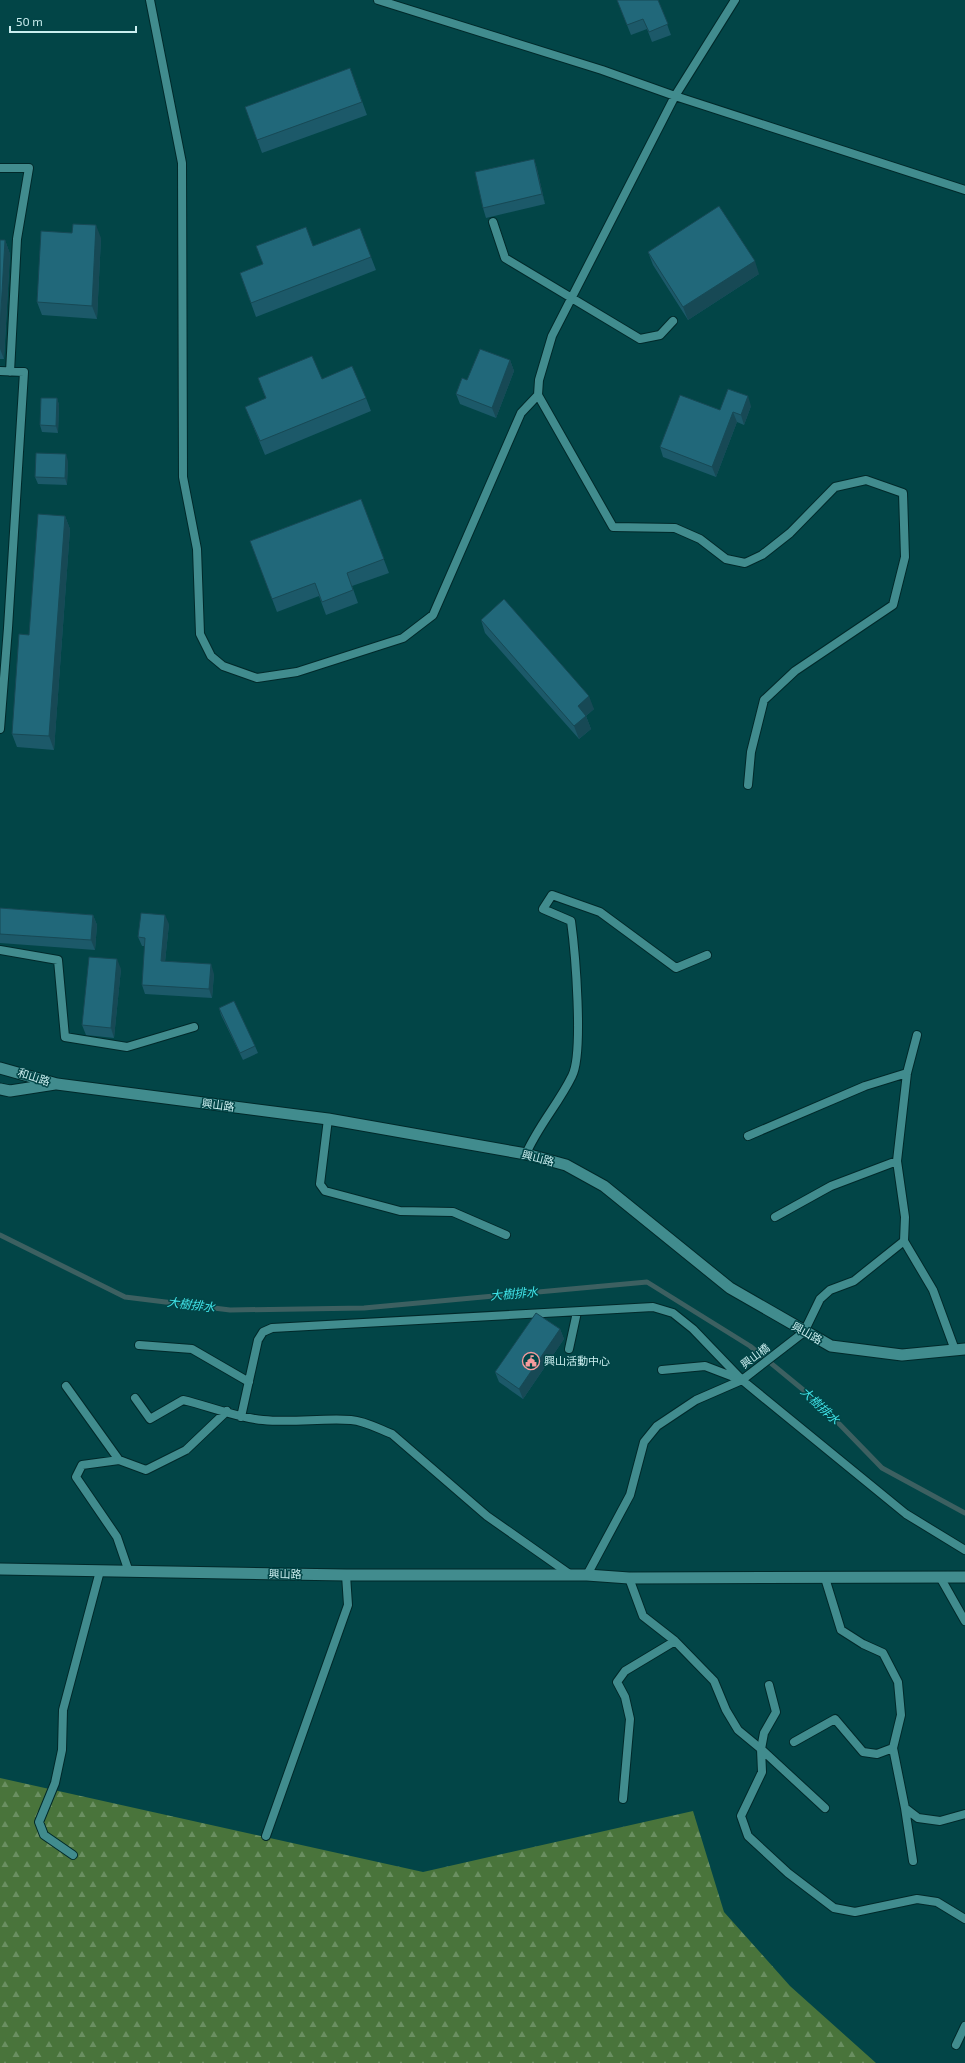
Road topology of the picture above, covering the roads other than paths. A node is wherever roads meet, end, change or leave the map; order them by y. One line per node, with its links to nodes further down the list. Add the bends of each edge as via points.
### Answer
1 (150, 0): 12 (lane, via 182,163 182,477 197,549 200,634 211,656 223,666 257,678 297,672 403,638 433,615 521,413)
2 (378, 0): 4 (lane, via 602,70)
3 (735, 0): 4 (lane)
4 (675, 96): 6 (lane); 8 (lane)
5 (0, 168): 11 (lane, via 29,168 17,239)
6 (965, 190)
7 (493, 222): 8 (lane, via 506,258)
8 (572, 298): 9 (lane, via 640,339 660,335); 12 (lane, via 552,336 539,380)
9 (673, 321)
10 (0, 371): 11 (lane)
11 (10, 372): 13 (lane, via 24,372)
12 (538, 395): 15 (lane, via 613,527 675,528 700,539 726,559 745,563 762,555 790,533 835,487 866,480 903,493 905,556 892,605 795,671 764,700 751,752)
13 (4, 628): 14 (lane)
14 (0, 729)
15 (748, 785)
16 (0, 950): 18 (lane, via 58,960 65,1037 127,1047)
17 (707, 955): 26 (lane, via 676,968 600,912 552,895 543,909 571,921 575,949 578,1051 573,1075 535,1134)
18 (194, 1027)
19 (917, 1035): 21 (lane)
20 (0, 1068): 22 (main road, 和山路)
21 (907, 1073): 25 (lane, via 865,1086); 27 (lane)
22 (57, 1084): 23 (main road, 和山路, via 10,1091); 24 (main road, 興山路)
23 (0, 1089)
24 (328, 1119): 26 (main road, 興山路); 29 (lane, via 320,1184 325,1191 400,1211 453,1212)
25 (748, 1136)
26 (526, 1154): 32 (main road, 興山路, via 566,1165 604,1186 730,1288)
27 (896, 1161): 28 (lane, via 831,1186); 30 (lane, via 905,1217)
28 (775, 1217)
29 (506, 1236)
30 (904, 1241): 32 (lane, via 854,1281 830,1290 820,1299); 35 (lane, via 933,1290)
31 (577, 1312): 34 (lane); 37 (lane, via 653,1307 673,1313 693,1329); 38 (lane, via 272,1328 263,1332 258,1340)
32 (804, 1332): 35 (main road, 興山路, via 831,1346 902,1355); 37 (lane, 興山橋)
33 (139, 1345): 38 (lane, via 192,1349)
34 (569, 1349)
35 (960, 1349)
36 (662, 1370): 37 (lane, via 704,1366)
37 (742, 1380): 44 (lane, via 906,1514); 50 (lane, 興山橋, via 696,1400 657,1426 644,1442 630,1495)
38 (249, 1382): 42 (lane)
39 (66, 1386): 43 (lane)
40 (135, 1398): 41 (lane, via 150,1420 183,1400)
41 (227, 1411): 42 (lane); 43 (lane, via 186,1450 146,1470)
42 (241, 1417): 49 (lane, via 306,1422 352,1420 392,1434 487,1516)
43 (119, 1460): 47 (lane, via 82,1465 76,1477 117,1537)
44 (965, 1550)
45 (0, 1569): 46 (main road, 興山路)
46 (100, 1571): 47 (main road, 興山路); 66 (lane, via 63,1710 62,1750 55,1783 39,1822 44,1835)
47 (129, 1572): 48 (main road, 興山路)
48 (346, 1575): 49 (main road, 興山路); 65 (lane, via 348,1605)
49 (571, 1575): 50 (main road, 興山路)
50 (587, 1575): 53 (main road, 興山路)
51 (940, 1577): 52 (main road, 興山路); 54 (main road, 興山路); 55 (lane)
52 (965, 1577)
53 (629, 1578): 54 (main road, 興山路); 56 (lane, via 643,1616)
54 (825, 1578): 59 (lane, via 840,1630 883,1653 898,1682 901,1715)
55 (965, 1621)
56 (675, 1641): 60 (lane, via 714,1681 738,1730); 61 (lane, via 625,1671 617,1682 625,1697 630,1719)
57 (769, 1685): 60 (lane, via 776,1712 764,1733)
58 (794, 1742): 59 (lane, via 835,1719 863,1752 877,1754)
59 (893, 1748): 63 (lane)
60 (761, 1749): 62 (lane); 68 (lane, via 762,1772 741,1816 748,1836 788,1873 834,1908 854,1912 917,1899 937,1902)
61 (623, 1799)
62 (825, 1808)
63 (905, 1808): 64 (lane, via 918,1818 940,1821); 67 (lane)
64 (965, 1814)
65 (266, 1836)
66 (73, 1856)
67 (913, 1861)
68 (965, 1919)
69 (965, 2026): 70 (lane)
70 (956, 2045)

